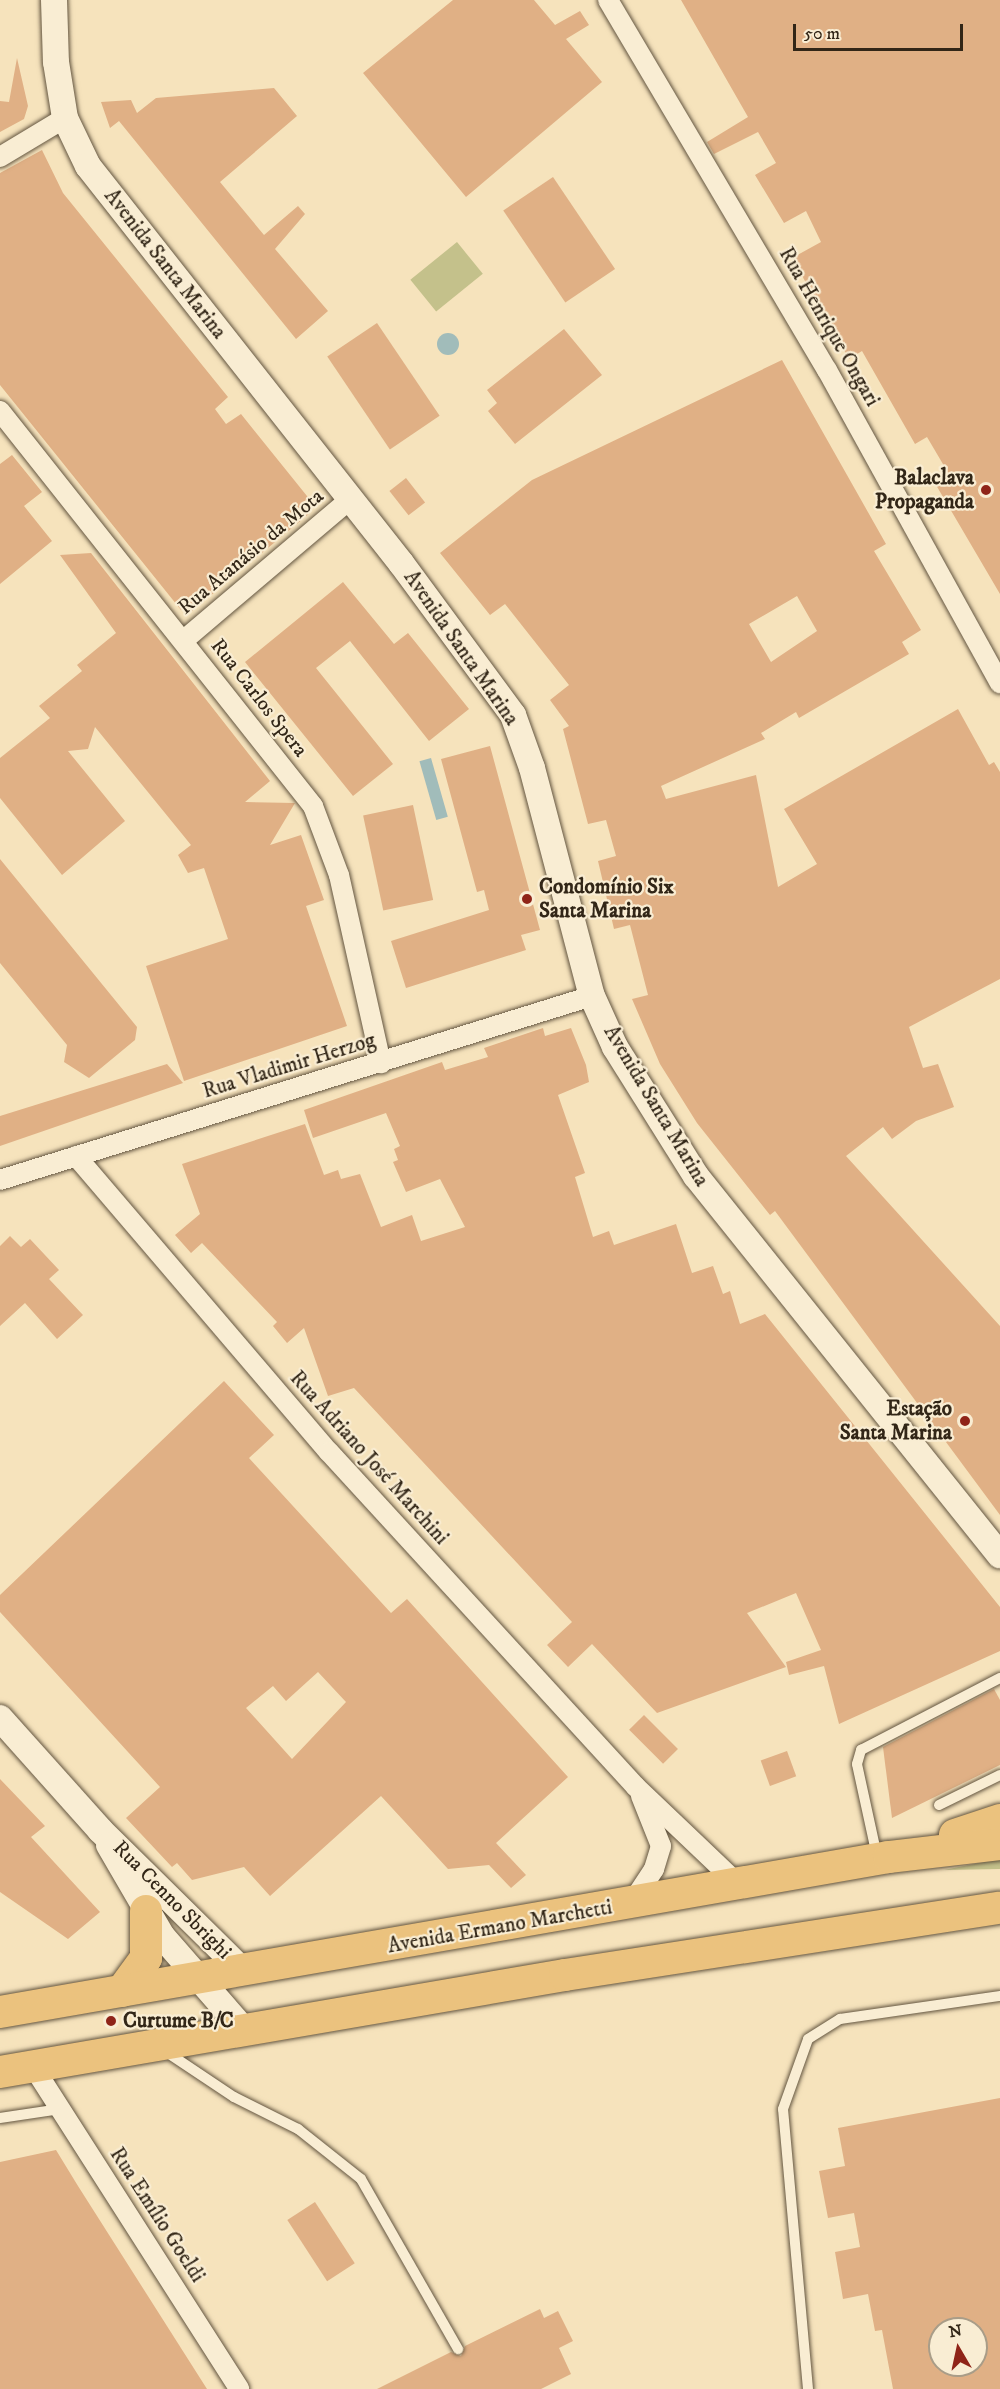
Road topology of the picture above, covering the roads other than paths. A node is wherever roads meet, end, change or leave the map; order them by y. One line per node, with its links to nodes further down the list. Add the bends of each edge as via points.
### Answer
1 (54, 0): 3 (street, Avenida Santa Marina, via 56,62)
2 (608, 0): 8 (street, Rua Henrique Ongari, via 827,370)
3 (66, 118): 4 (street); 6 (street, Avenida Santa Marina, via 88,166)
4 (0, 157)
5 (0, 411): 7 (street, Rua Carlos Spera)
6 (349, 500): 7 (street, Rua Atanásio da Mota); 9 (street, Avenida Santa Marina, via 513,715 532,768)
7 (184, 640): 10 (street, Rua Carlos Spera, via 313,806 326,834)
8 (1000, 683)
9 (592, 996): 10 (street, Rua Vladimir Herzog); 13 (street, Avenida Santa Marina, via 615,1047 696,1176)
10 (381, 1064): 11 (street, Rua Vladimir Herzog)
11 (76, 1156): 12 (street, Rua Vladimir Herzog); 17 (street, Rua Adriano José Marchini, via 330,1452)
12 (0, 1180)
13 (1000, 1555)
14 (1000, 1678): 22 (lane, via 861,1750 857,1764)
15 (0, 1718): 20 (street, Rua Cenno Sbrighi)
16 (1000, 1775): 18 (lane)
17 (635, 1786): 23 (street, Rua Adriano José Marchini); 24 (street, Rua Adriano José Marchini, via 654,1817 661,1846 654,1869)
18 (939, 1805)
19 (1000, 1820): 22 (main road)
20 (100, 1830): 26 (street, Rua Cenno Sbrighi); 27 (street, Rua Cenno Sbrighi)
21 (1000, 1844): 22 (main road, Avenida Ermano Marchetti)
22 (884, 1858): 23 (main road, Avenida Ermano Marchetti)
23 (740, 1886): 24 (main road, Avenida Ermano Marchetti)
24 (630, 1904): 27 (main road, Avenida Ermano Marchetti)
25 (1000, 1908): 32 (main road, via 912,1918)
26 (146, 1911): 28 (street, Rua Cenno Sbrighi); 29 (main road, via 146,1958)
27 (243, 1971): 28 (main road, Avenida Ermano Marchetti)
28 (199, 1977): 29 (main road, Avenida Ermano Marchetti); 32 (street, Rua Cenno Sbrighi)
29 (122, 1991): 31 (main road, Avenida Ermano Marchetti)
30 (1000, 1996): 40 (lane, via 840,2019 808,2039 783,2109)
31 (0, 2012)
32 (245, 2031): 33 (main road)
33 (157, 2045): 34 (main road); 38 (lane, via 234,2097 298,2129 361,2180)
34 (34, 2067): 35 (main road); 36 (street, Rua Emílio Goeldi)
35 (0, 2072)
36 (60, 2109): 37 (lane); 39 (street, Rua Emílio Goeldi)
37 (0, 2118)
38 (458, 2349)
39 (239, 2389)
40 (808, 2389)

